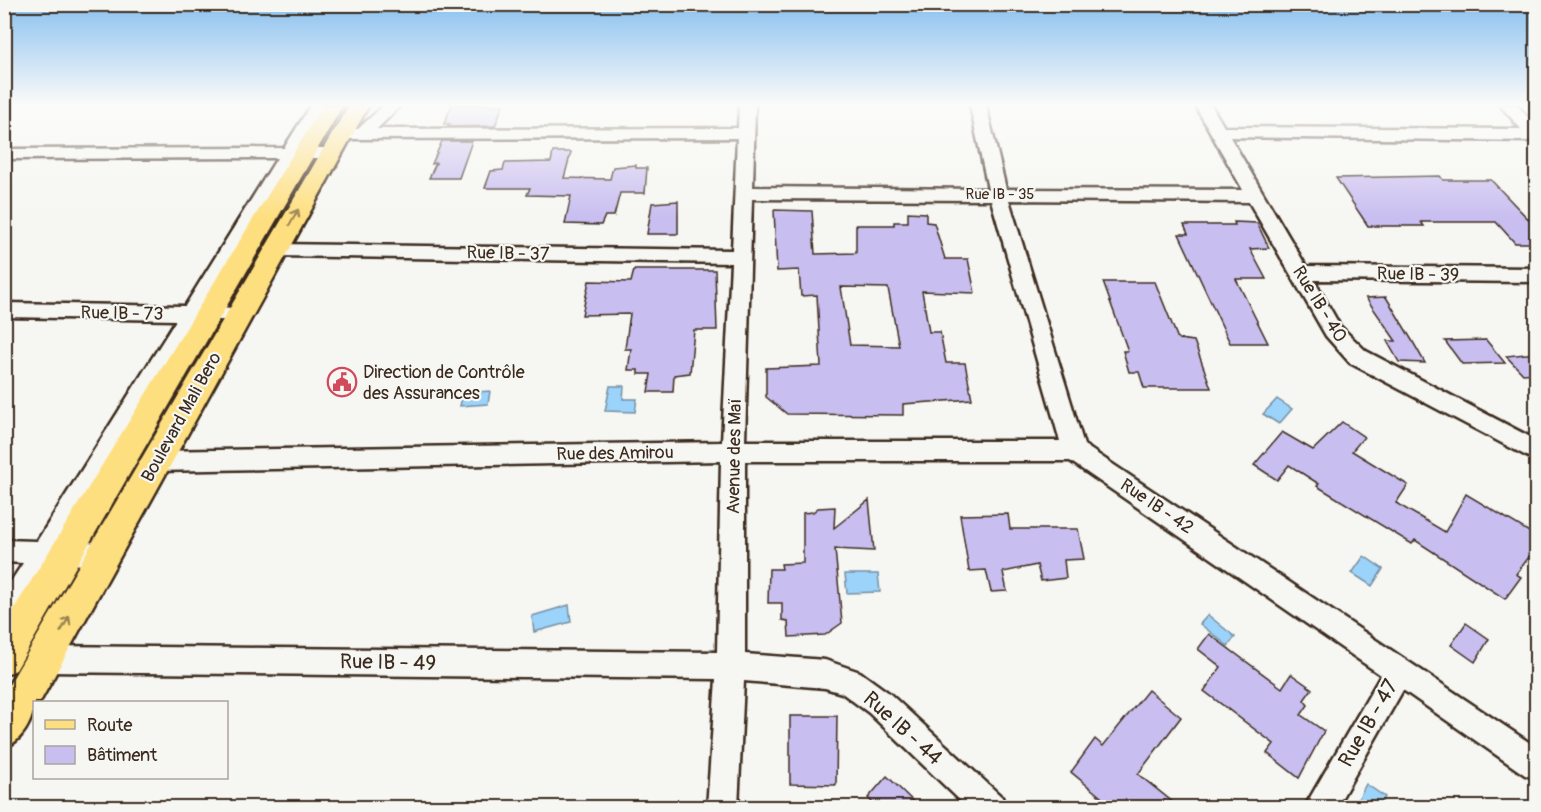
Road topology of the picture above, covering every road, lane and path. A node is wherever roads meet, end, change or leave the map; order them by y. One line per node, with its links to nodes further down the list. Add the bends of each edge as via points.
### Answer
1 (330, 143): 6 (street)
2 (406, 143): 6 (street)
3 (746, 143): 8 (street, Avenue des Maï)
4 (987, 143): 9 (street)
5 (1226, 143): 10 (street, Rue IB - 40)
6 (326, 145): 7 (street); 11 (main road, Boulevard Mali Bero, one-way to 6); 16 (main road, Boulevard Mali Bero)
7 (4, 154)
8 (743, 193): 9 (street, Rue IB - 35); 12 (street, Avenue des Maï)
9 (998, 194): 10 (street, Rue IB - 35); 19 (street)
10 (1257, 196): 13 (street, Rue IB - 40)
11 (276, 250): 12 (street, Rue IB - 37); 17 (main road, Boulevard Mali Bero)
12 (740, 257): 18 (street, Avenue des Maï)
13 (1300, 273): 14 (street, Rue IB - 39); 20 (street, Rue IB - 40, via 1333,331 1358,357)
14 (1536, 275)
15 (4, 310): 16 (street, Rue IB - 73)
16 (200, 314): 17 (street, Rue IB - 73); 23 (main road, Boulevard Mali Bero)
17 (239, 314): 21 (main road, Boulevard Mali Bero)
18 (733, 451): 19 (street, Rue des Amirou); 21 (street, Rue des Amirou); 28 (street, Avenue des Maï)
19 (1074, 451): 29 (street, Rue IB - 42)
20 (1536, 451)
21 (156, 461): 24 (main road, Boulevard Mali Bero)
22 (4, 551): 23 (street)
23 (57, 552): 24 (street); 25 (street, Boulevard Mali Bero); 26 (main road, Boulevard Mali Bero)
24 (105, 554): 27 (main road, Boulevard Mali Bero, one-way to 24)
25 (4, 617)
26 (4, 658)
27 (45, 659): 28 (street, Rue IB - 49); 30 (main road, Boulevard Mali Bero)
28 (731, 666): 32 (street, Avenue des Maï); 33 (street, Rue IB - 44, via 825,674 850,682 879,703)
29 (1399, 670): 31 (street, Rue IB - 42); 34 (street, Rue IB - 47)
30 (4, 730)
31 (1536, 764)
32 (723, 807)
33 (991, 807)
34 (1319, 807)

